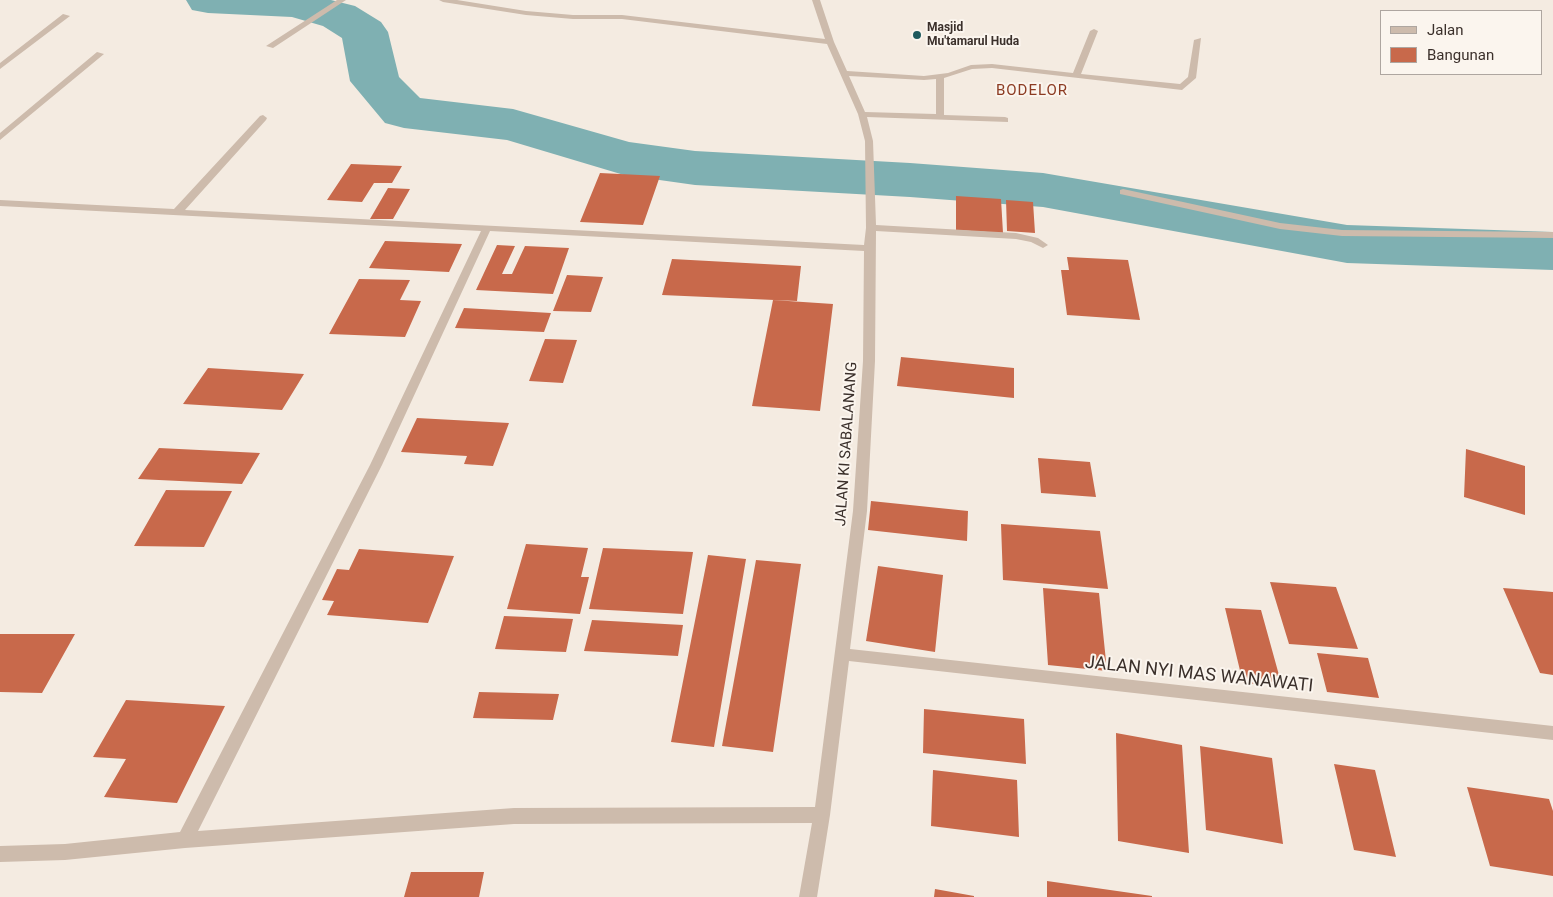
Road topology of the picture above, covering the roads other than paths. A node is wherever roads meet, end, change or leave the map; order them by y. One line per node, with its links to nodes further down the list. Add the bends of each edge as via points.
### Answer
1 (443, 0): 7 (street, via 526,13 573,17 622,16)
2 (816, 0): 7 (street, JALAN KI SABALANANG)
3 (339, 2): 8 (street)
4 (66, 16): 10 (street)
5 (1094, 31): 12 (street)
6 (1198, 40): 12 (street, via 1192,78 1182,86)
7 (830, 42): 11 (street, JALAN KI SABALANANG)
8 (270, 46)
9 (100, 54): 18 (street)
10 (0, 67)
11 (843, 73): 13 (street); 14 (street, JALAN KI SABALANANG)
12 (1076, 76): 13 (street, via 979,66)
13 (940, 77): 16 (street)
14 (862, 114): 16 (street); 23 (street, JALAN KI SABALANANG, via 869,141)
15 (263, 118): 21 (street)
16 (940, 118): 17 (street)
17 (1005, 120)
18 (0, 137)
19 (1123, 192): 24 (street, via 1280,226 1342,233)
20 (0, 203): 21 (street)
21 (177, 212): 22 (street)
22 (487, 228): 26 (street); 30 (street, via 376,465)
23 (871, 228): 25 (street, via 1016,236); 26 (street, JALAN KI SABALANANG)
24 (1553, 235)
25 (1043, 245)
26 (869, 248): 27 (street, JALAN KI SABALANANG, via 869,361 860,511)
27 (842, 654): 28 (street, JALAN NYI MAS WANAWATI); 29 (street, JALAN KI SABALANANG)
28 (1553, 733)
29 (822, 815): 30 (street, via 514,816); 32 (street, JALAN KI SABALANANG)
30 (185, 840): 31 (street, via 65,852)
31 (0, 854)
32 (808, 897)

